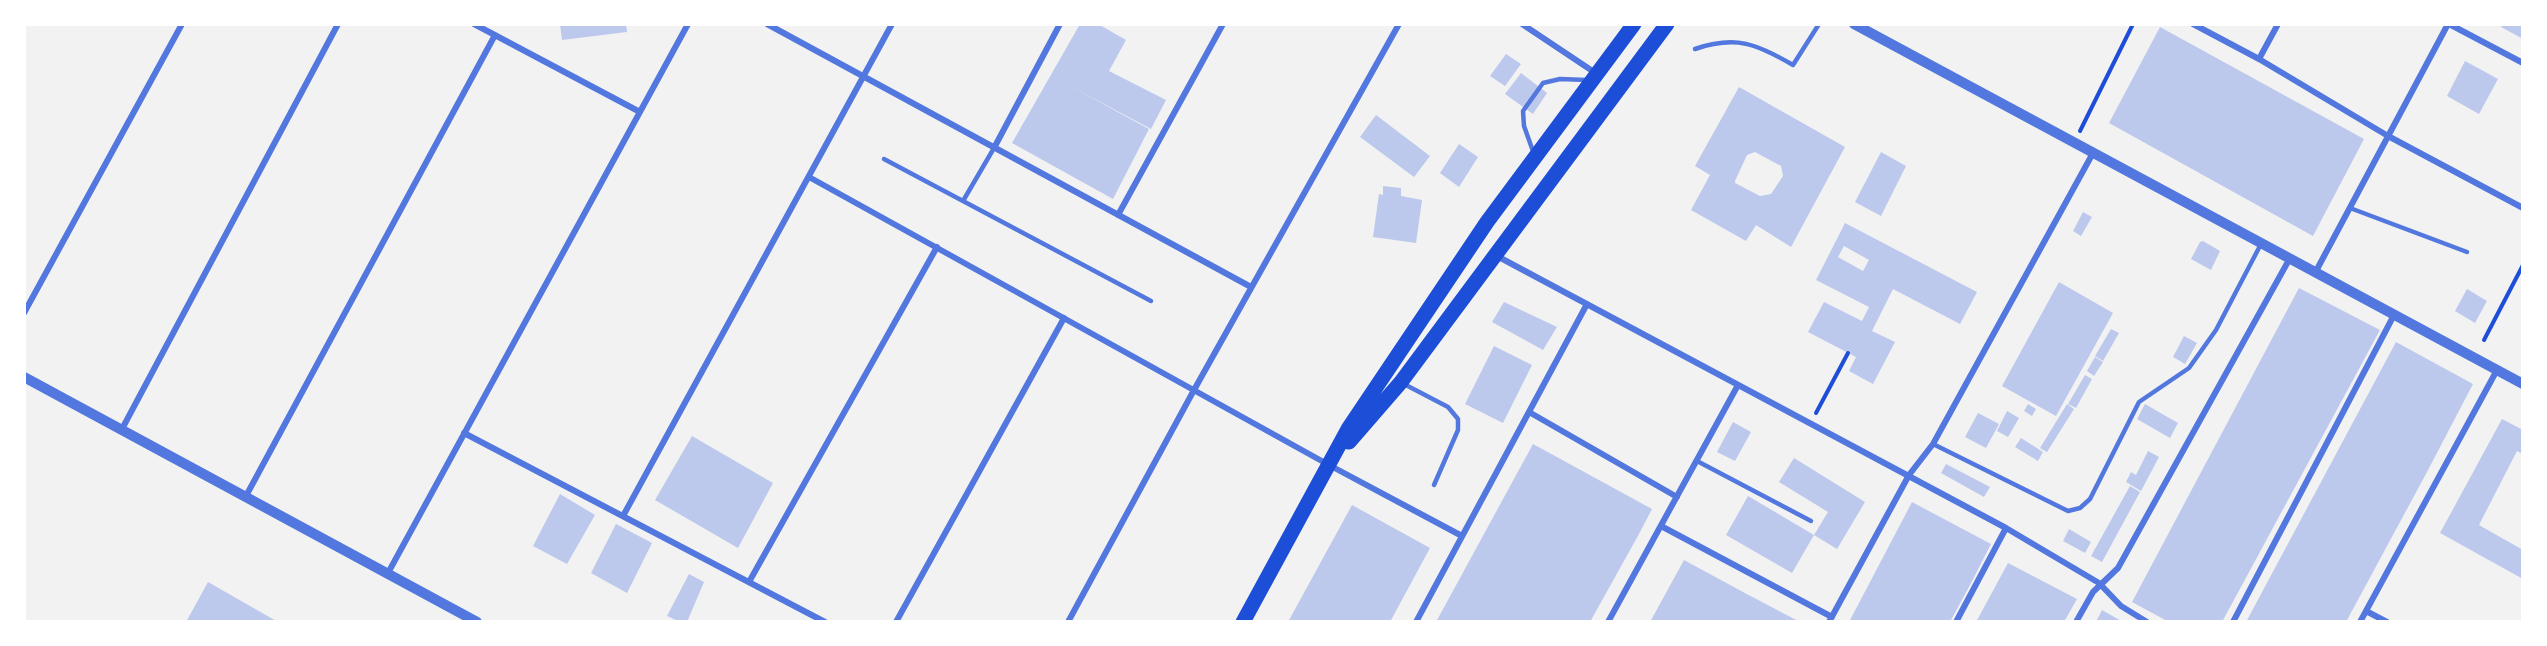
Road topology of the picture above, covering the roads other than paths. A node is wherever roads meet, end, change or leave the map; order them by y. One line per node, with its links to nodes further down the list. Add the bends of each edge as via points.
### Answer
1 (182, 24): 44 (street)
2 (338, 24): 54 (street)
3 (474, 24): 18 (street)
4 (688, 24): 24 (street)
5 (767, 24): 22 (street)
6 (892, 24): 22 (street)
7 (1060, 24): 26 (street)
8 (1223, 24): 34 (street)
9 (1399, 24): 41 (street)
10 (1522, 24): 23 (street)
11 (1634, 24): 23 (main road)
12 (1666, 24): 38 (main road)
13 (1819, 24): 19 (lane, via 1793,65 1742,41 1716,42)
14 (1854, 24): 27 (street)
15 (2193, 24): 20 (street)
16 (2278, 24): 20 (street)
17 (2448, 24): 21 (street); 25 (street)
18 (495, 35): 24 (street); 61 (street)
19 (1695, 49)
20 (2259, 59): 25 (street)
21 (2523, 63)
22 (862, 75): 26 (street); 30 (street)
23 (1595, 77): 28 (main road); 28 (lane, via 1543,83 1523,111 1524,126)
24 (640, 112): 55 (street)
25 (2388, 136): 32 (street); 33 (street)
26 (994, 148): 31 (lane); 34 (street)
27 (2092, 153): 35 (street); 56 (street)
28 (1536, 158): 58 (main road, via 1445,281 1348,429)
29 (884, 159): 31 (lane)
30 (809, 177): 36 (street); 63 (street)
31 (963, 201): 42 (lane)
32 (2350, 208): 37 (lane); 40 (street)
33 (2523, 208)
34 (1118, 215): 41 (street)
35 (2261, 244): 39 (street); 56 (lane, via 2216,330 2189,368 2139,402 2090,499 2080,508 2067,511)
36 (937, 248): 46 (street); 69 (street)
37 (2467, 252)
38 (1495, 255): 43 (street); 49 (main road)
39 (2290, 258): 40 (street); 70 (street, via 2118,568)
40 (2315, 273): 45 (street)
41 (1251, 287): 52 (street)
42 (1151, 301)
43 (1587, 304): 51 (street); 53 (street)
44 (24, 313)
45 (2394, 315): 47 (street); 83 (street)
46 (1064, 318): 52 (street); 75 (street)
47 (2497, 370): 50 (street); 71 (street)
48 (24, 377): 54 (street)
49 (1401, 382): 58 (main road); 60 (lane, via 1448,407 1458,419 1458,430)
50 (2523, 384)
51 (1738, 386): 57 (street); 59 (street)
52 (1194, 390): 58 (street); 76 (street)
53 (1528, 412): 62 (street); 67 (street)
54 (122, 429): 61 (street)
55 (464, 433): 63 (street); 68 (street)
56 (1934, 444): 59 (street)
57 (1696, 461): 62 (street); 64 (lane)
58 (1329, 465): 67 (street); 77 (main road)
59 (1909, 475): 66 (street); 72 (street)
60 (1434, 485)
61 (246, 496): 68 (street)
62 (1677, 497): 65 (street)
63 (623, 516): 69 (street)
64 (1811, 521)
65 (1661, 526): 72 (street); 79 (street)
66 (2006, 528): 70 (street); 80 (street)
67 (1462, 536): 78 (street)
68 (388, 573): 73 (street)
69 (749, 582): 74 (street)
70 (2100, 585): 81 (street); 82 (street, via 2121,606)
71 (2366, 611): 84 (street); 85 (street)
72 (1830, 620)
73 (477, 622)
74 (825, 622)
75 (896, 622)
76 (1068, 622)
77 (1243, 622)
78 (1416, 622)
79 (1608, 622)
80 (1956, 622)
81 (2076, 622)
82 (2146, 622)
83 (2233, 622)
84 (2360, 622)
85 (2387, 622)

